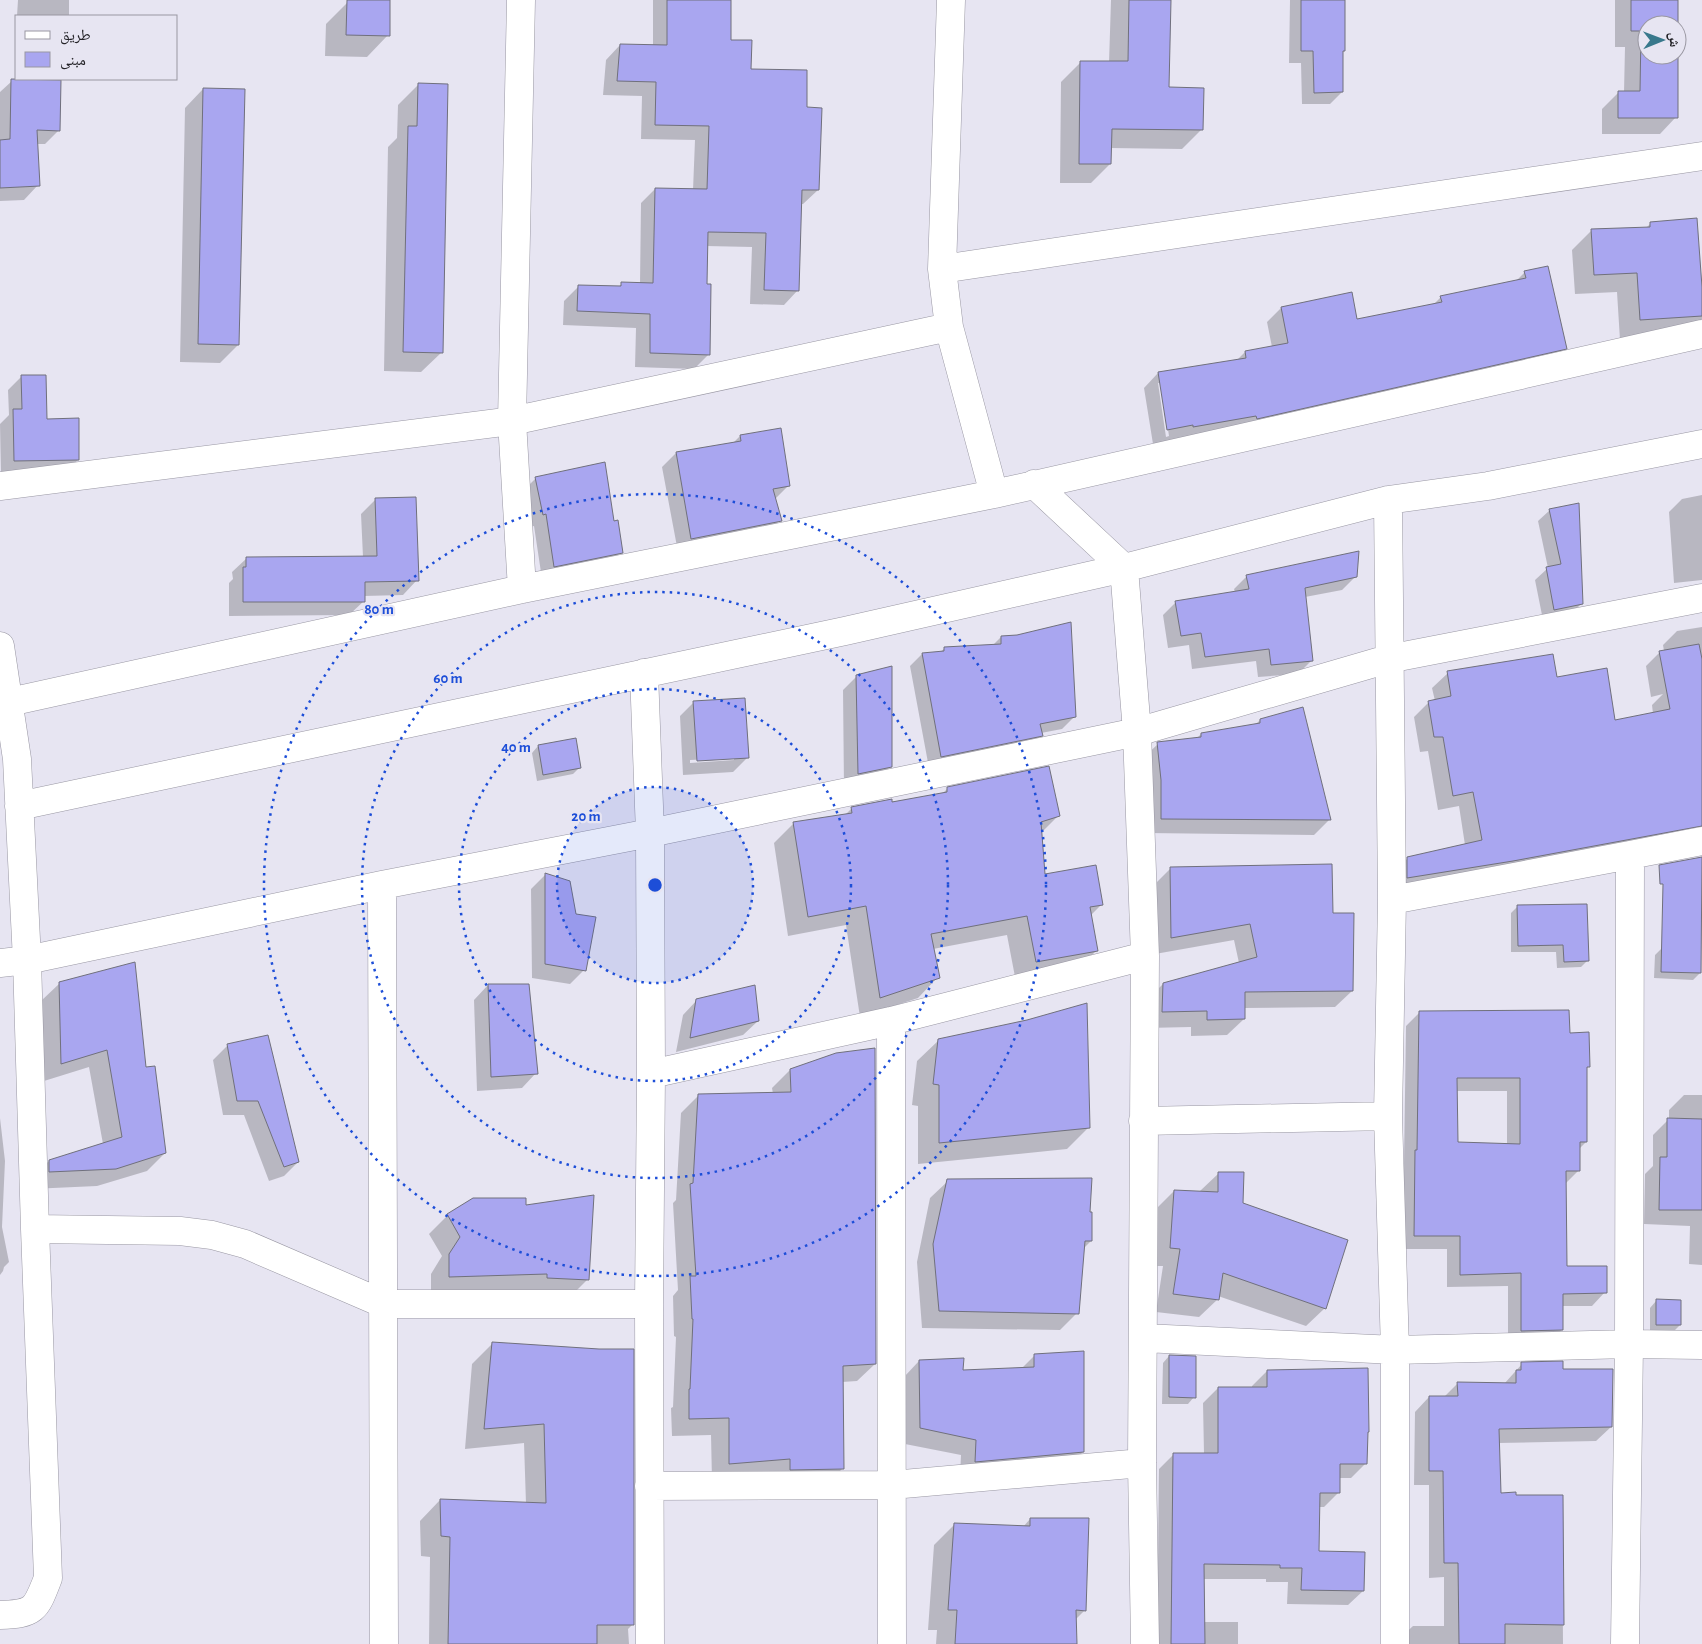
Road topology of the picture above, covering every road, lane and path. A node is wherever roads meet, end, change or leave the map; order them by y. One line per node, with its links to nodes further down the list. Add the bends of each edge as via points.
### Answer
1 (521, 0): 7 (street)
2 (951, 0): 4 (street)
3 (1702, 156): 4 (street)
4 (942, 269): 5 (street)
5 (949, 328): 7 (street); 11 (street)
6 (1702, 334): 9 (street)
7 (512, 421): 10 (street); 14 (street)
8 (1702, 444): 12 (street, via 1488,486)
9 (1034, 484): 11 (street); 13 (street)
10 (0, 486)
11 (994, 494): 14 (street)
12 (1388, 500): 13 (street); 17 (street)
13 (1124, 568): 18 (street); 20 (street)
14 (522, 589): 19 (street)
15 (1702, 598): 17 (street)
16 (0, 646): 19 (street)
17 (1388, 659): 20 (street); 26 (street)
18 (644, 673): 21 (street); 22 (street)
19 (4, 703): 21 (street, via 17,759)
20 (1136, 732): 22 (street); 27 (street)
21 (12, 790): 28 (street)
22 (650, 833): 25 (street); 31 (street)
23 (1702, 841): 24 (street)
24 (1630, 856): 26 (street); 38 (street)
25 (382, 885): 28 (street); 35 (street)
26 (1392, 900): 32 (street)
27 (1145, 956): 30 (street); 33 (street)
28 (27, 960): 29 (street); 34 (street)
29 (0, 963)
30 (890, 1020): 31 (street); 42 (street)
31 (651, 1074): 36 (street)
32 (1388, 1116): 33 (street); 40 (street)
33 (1143, 1120): 37 (street)
34 (35, 1229): 35 (street, via 180,1231 212,1235 245,1244); 44 (street, via 48,1578 38,1604 22,1614)
35 (384, 1304): 36 (street); 45 (street)
36 (649, 1304): 43 (street)
37 (1144, 1338): 40 (street); 41 (street)
38 (1629, 1344): 39 (street); 40 (street); 50 (street)
39 (1702, 1345)
40 (1395, 1350): 49 (street)
41 (1142, 1463): 42 (street); 48 (street)
42 (892, 1485): 43 (street); 47 (street)
43 (649, 1486): 46 (street)
44 (0, 1615)
45 (384, 1644)
46 (650, 1644)
47 (892, 1644)
48 (1145, 1644)
49 (1395, 1644)
50 (1626, 1644)

